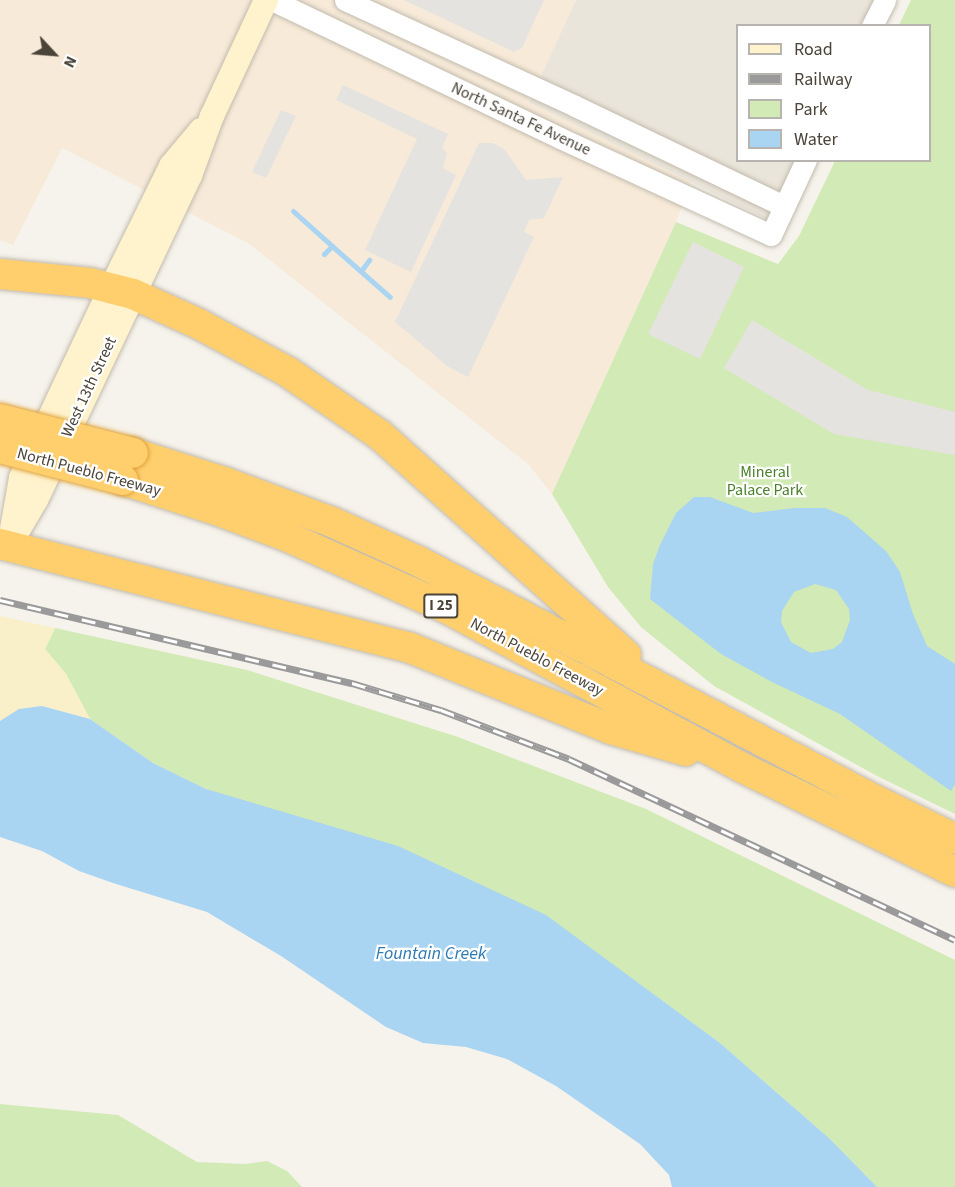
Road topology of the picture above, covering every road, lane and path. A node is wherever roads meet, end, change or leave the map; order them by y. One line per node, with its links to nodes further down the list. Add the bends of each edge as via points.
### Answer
1 (266, 0): 9 (main road, West 13th Street, via 212,116 190,176)
2 (272, 0): 7 (street, North Santa Fe Avenue, via 771,235)
3 (345, 0): 7 (street, North Santa Fe Avenue)
4 (885, 0): 5 (street)
5 (874, 24)
6 (806, 162): 7 (street)
7 (784, 206)
8 (0, 274): 9 (highway, via 90,283)
9 (122, 291): 13 (main road, West 13th Street, via 36,500); 14 (highway, via 199,324 288,372 347,410 423,472)
10 (0, 419): 12 (highway, North Pueblo Freeway / I 25, bridge)
11 (0, 448): 12 (highway, North Pueblo Freeway / I 25, bridge)
12 (128, 466): 14 (highway, North Pueblo Freeway / I 25, via 227,483 332,522 420,562); 15 (highway, North Pueblo Freeway / I 25, via 219,511 446,608)
13 (4, 545): 15 (highway, via 408,647 611,729)
14 (669, 691): 16 (highway, North Pueblo Freeway / I 25)
15 (743, 768): 17 (highway, North Pueblo Freeway / I 25)
16 (955, 839)
17 (955, 872)

